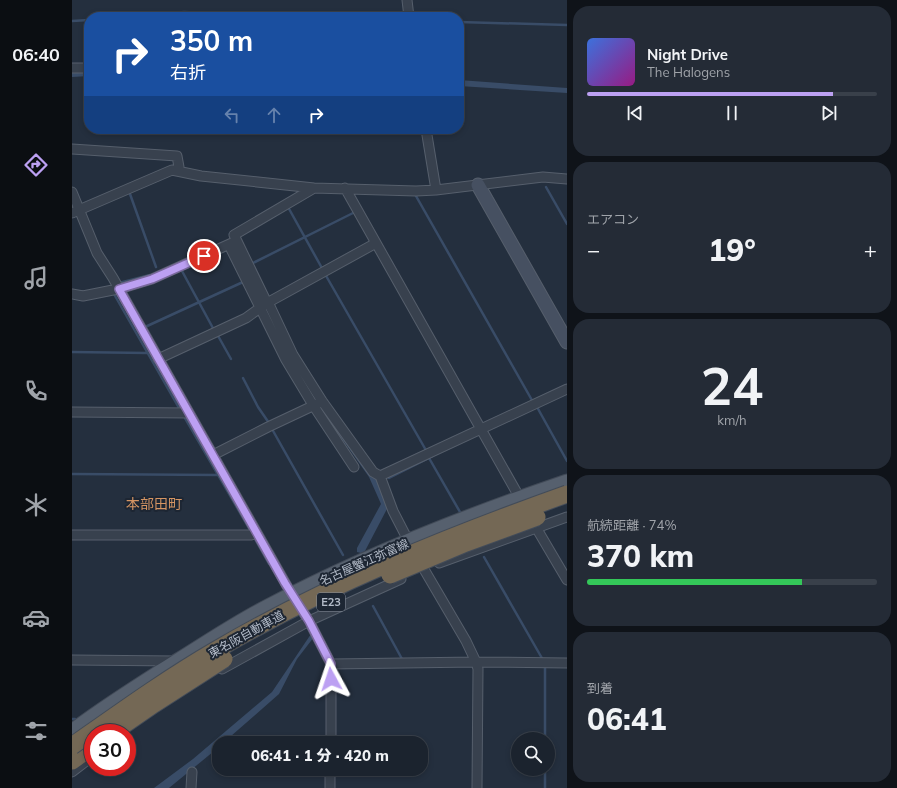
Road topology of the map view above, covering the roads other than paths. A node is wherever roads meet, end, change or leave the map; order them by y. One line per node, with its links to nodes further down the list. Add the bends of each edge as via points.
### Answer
1 (407, 0): 2 (street)
2 (409, 12)
3 (72, 68): 4 (street)
4 (84, 68)
5 (427, 134): 12 (street)
6 (72, 149): 7 (street, via 177,156)
7 (178, 171): 10 (street, via 201,176); 14 (street, via 172,170)
8 (567, 179): 9 (street, via 543,177)
9 (478, 185): 12 (street); 20 (street)
10 (314, 188): 11 (street); 15 (street, via 234,235)
11 (345, 188): 12 (street); 16 (street)
12 (436, 190)
13 (72, 192): 14 (street)
14 (75, 212): 17 (street)
15 (233, 243): 17 (street, via 152,279); 19 (street)
16 (376, 243): 19 (street); 26 (street)
17 (119, 289): 18 (street, via 83,296); 21 (street)
18 (72, 294)
19 (264, 305): 21 (street, via 246,318); 23 (street)
20 (567, 342)
21 (158, 359): 25 (street)
22 (567, 389): 26 (street)
23 (318, 403): 27 (street); 28 (street); 29 (street, via 373,472)
24 (72, 412): 25 (street)
25 (189, 413): 27 (street)
26 (481, 430): 29 (street); 32 (street)
27 (213, 455): 36 (street)
28 (354, 467)
29 (380, 476): 38 (street)
30 (567, 482): 32 (main road, 名古屋蟹江弥富線)
31 (567, 494): 52 (highway, 東名阪自動車道 / E23, bridge, via 461,532 304,602 216,650 147,693)
32 (518, 498): 35 (street); 38 (main road, 名古屋蟹江弥富線)
33 (567, 507): 48 (highway, 東名阪自動車道 / E23, bridge, via 408,567 310,612 222,660)
34 (567, 517): 35 (street)
35 (536, 529): 39 (street); 40 (street)
36 (257, 533): 37 (street); 41 (street)
37 (72, 535)
38 (408, 542): 39 (street); 41 (main road, 名古屋蟹江弥富線)
39 (424, 568): 42 (street); 45 (street)
40 (567, 580)
41 (292, 595): 42 (street); 44 (main road, 名古屋蟹江弥富線, via 265,608)
42 (309, 621): 47 (street); 49 (street, via 230,664)
43 (72, 660): 44 (street)
44 (179, 660): 50 (main road, 名古屋蟹江弥富線)
45 (476, 662): 46 (street); 47 (street); 61 (street)
46 (567, 663)
47 (331, 664): 51 (street)
48 (125, 724)
49 (136, 726)
50 (72, 732)
51 (330, 736)
52 (72, 746)
53 (84, 752): 54 (highway)
54 (72, 761)
55 (84, 763): 56 (street)
56 (72, 772)
57 (192, 772): 59 (street)
58 (330, 776): 60 (street)
59 (191, 788)
60 (330, 788)
61 (478, 788)

